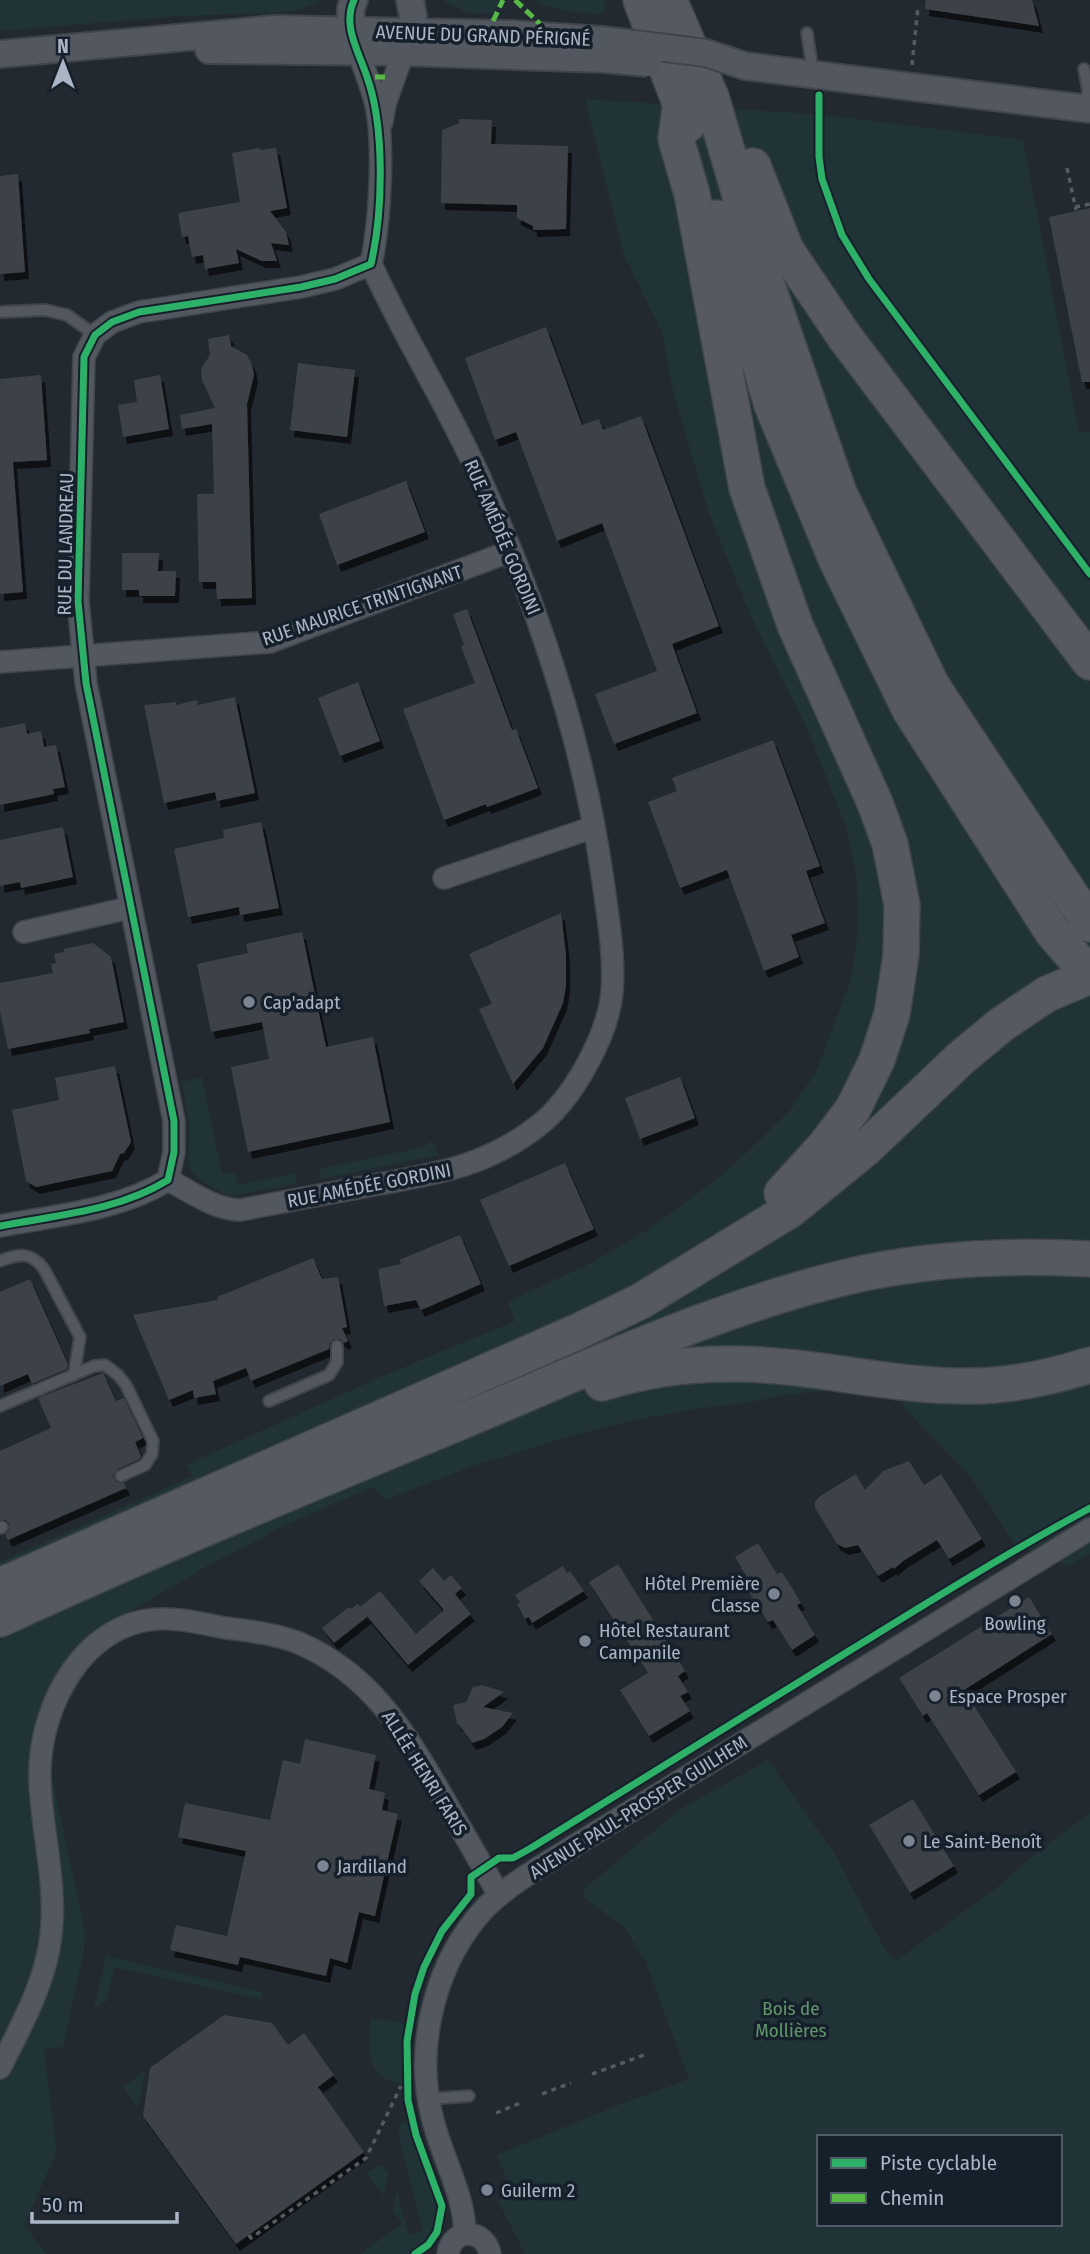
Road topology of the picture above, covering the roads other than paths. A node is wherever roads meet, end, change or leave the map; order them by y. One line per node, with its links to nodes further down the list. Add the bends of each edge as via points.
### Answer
1 (354, 0): 6 (street)
2 (410, 0): 7 (street, via 413,16)
3 (641, 0): 11 (highway)
4 (669, 0): 11 (highway)
5 (807, 33): 10 (lane)
6 (354, 41): 7 (street, AVENUE DU GRAND PÉRIGNÉ); 8 (street, AVENUE DU GRAND PÉRIGNÉ, via 275,29); 13 (street, via 375,103)
7 (407, 42): 10 (street, AVENUE DU GRAND PÉRIGNÉ, bridge, via 603,50 708,68 756,67); 13 (street)
8 (0, 54)
9 (1084, 69): 12 (lane)
10 (813, 74): 12 (street, AVENUE DU GRAND PÉRIGNÉ)
11 (696, 99): 19 (highway, via 736,122 786,250 844,336); 24 (highway, via 839,492 932,686); 26 (highway, via 772,404 837,561 910,710 1054,933); 29 (highway, via 676,139 692,194 747,488 795,625 875,803 890,844 902,905 901,955 892,1014 877,1060 853,1109 792,1185)
12 (1088, 109)
13 (379, 134): 14 (street, via 377,236)
14 (371, 264): 16 (street, via 335,279 280,291 139,312 111,322); 17 (street, RUE AMÉDÉE GORDINI, via 484,485)
15 (0, 312): 16 (lane, via 45,310 67,315)
16 (95, 335): 18 (street, RUE DU LANDREAU, via 84,358 78,601)
17 (511, 551): 18 (street, RUE MAURICE TRINTIGNANT, via 270,642); 21 (street, RUE AMÉDÉE GORDINI, via 549,650)
18 (83, 656): 20 (street, RUE MAURICE TRINTIGNANT); 23 (street, RUE DU LANDREAU, via 89,712)
19 (1090, 662)
20 (0, 663)
21 (594, 827): 22 (street); 27 (street, RUE AMÉDÉE GORDINI, via 612,945 612,995 598,1044 574,1087 540,1125 497,1153 451,1171 240,1210 220,1208)
22 (444, 878)
23 (129, 908): 25 (street); 27 (street, RUE DU LANDREAU, via 174,1121)
24 (1090, 924)
25 (24, 932)
26 (1090, 976): 29 (highway, via 1047,994 1002,1024 865,1149 790,1210)
27 (168, 1181): 28 (street, via 117,1204)
28 (0, 1226)
29 (716, 1257): 40 (highway, via 576,1332)
30 (1090, 1259): 35 (highway, via 1008,1258 865,1273 685,1328)
31 (0, 1261): 34 (lane, via 27,1255 44,1269 80,1337)
32 (337, 1346): 36 (lane, via 337,1362 329,1375)
33 (1090, 1365): 35 (highway, via 1060,1375 971,1387 739,1364 676,1366 633,1373 569,1393)
34 (74, 1375): 37 (lane); 38 (lane, via 97,1365 108,1367 125,1385 153,1441 145,1465)
35 (530, 1393): 41 (highway, via 223,1520)
36 (269, 1401)
37 (0, 1406)
38 (121, 1476)
39 (1090, 1529): 42 (street, AVENUE PAUL-PROSPER GUILHEM)
40 (0, 1586)
41 (0, 1619)
42 (499, 1895): 43 (street, ALLÉE HENRI FARIS, via 402,1729 359,1681 326,1657 259,1633 172,1619 126,1625 105,1636 85,1655 47,1723 40,1760 52,1900 49,1952); 45 (street, AVENUE PAUL-PROSPER GUILHEM, via 465,1935 443,1976 427,2042)
43 (0, 2068)
44 (469, 2096): 45 (lane)
45 (428, 2099): 46 (street, AVENUE PAUL-PROSPER GUILHEM, via 461,2199)
46 (449, 2247): 47 (street, via 474,2234 488,2245)
47 (490, 2254)

